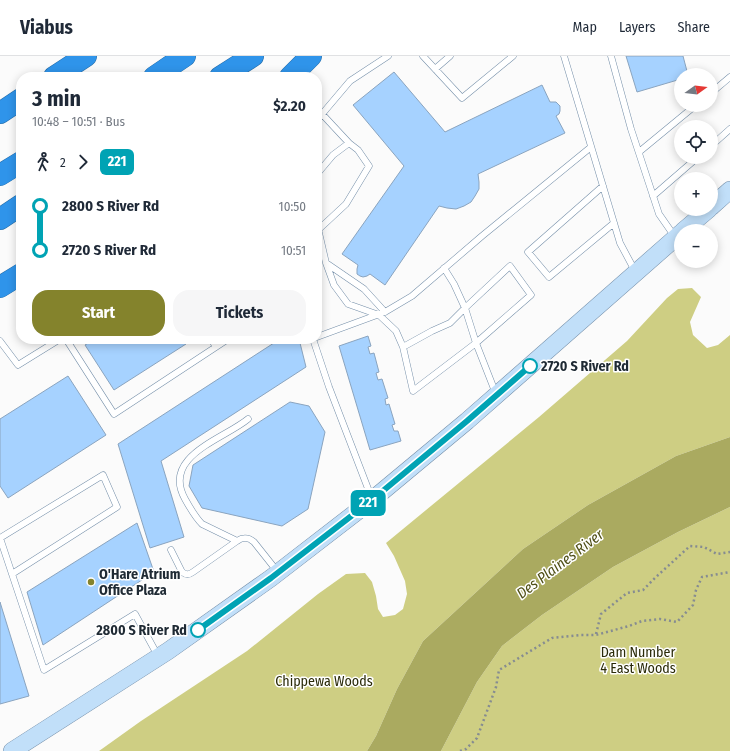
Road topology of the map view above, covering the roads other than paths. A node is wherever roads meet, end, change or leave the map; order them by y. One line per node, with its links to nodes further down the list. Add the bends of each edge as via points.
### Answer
1 (86, 56): 12 (highway)
2 (185, 56): 13 (highway)
3 (253, 56): 14 (highway)
4 (311, 56): 15 (highway)
5 (388, 56): 21 (lane, via 350,81)
6 (423, 56): 11 (lane)
7 (450, 56): 11 (lane)
8 (513, 56): 11 (lane, via 462,98)
9 (564, 56): 25 (lane)
10 (611, 56): 26 (lane)
11 (435, 69)
12 (62, 72)
13 (161, 72)
14 (228, 72)
15 (295, 72)
16 (730, 77): 17 (lane)
17 (718, 87)
18 (16, 102): 20 (highway)
19 (688, 112): 26 (lane)
20 (0, 113)
21 (322, 114): 24 (lane)
22 (730, 129): 23 (lane)
23 (718, 140)
24 (349, 142): 29 (lane); 39 (lane, via 358,150 368,166 346,204)
25 (591, 147): 31 (lane); 45 (lane)
26 (639, 152): 33 (lane)
27 (690, 164): 33 (lane)
28 (16, 165): 30 (highway)
29 (322, 168)
30 (0, 175)
31 (603, 186): 38 (lane); 38 (lane, via 528,252 549,277)
32 (730, 190): 34 (main road)
33 (653, 196): 41 (lane, via 659,214)
34 (718, 201)
35 (16, 208): 37 (highway)
36 (700, 216): 40 (main road)
37 (0, 219)
38 (614, 223): 46 (lane, via 620,243)
39 (322, 224)
40 (691, 224)
41 (674, 228)
42 (674, 239): 46 (main road)
43 (322, 245): 44 (lane)
44 (326, 263): 50 (lane, via 364,289); 51 (lane, via 334,285 348,304)
45 (444, 268): 49 (lane); 50 (lane, via 412,296)
46 (636, 272): 62 (main road)
47 (16, 277): 48 (highway)
48 (0, 287)
49 (465, 308): 54 (lane); 54 (lane, via 510,266 532,295); 61 (lane, via 450,323)
50 (385, 312): 51 (lane)
51 (379, 315): 52 (lane); 61 (lane, via 396,331)
52 (322, 335)
53 (0, 341): 55 (lane, via 18,365)
54 (476, 343): 61 (lane, via 413,391); 62 (lane)
55 (52, 344)
56 (69, 344): 60 (lane, via 114,414)
57 (214, 344): 60 (lane)
58 (220, 344): 60 (lane)
59 (315, 344): 64 (lane)
60 (216, 347)
61 (403, 347)
62 (496, 396): 64 (main road)
63 (248, 419): 65 (lane, via 193,454 181,469 180,476 182,492 199,521)
64 (372, 500): 67 (main road)
65 (237, 541): 66 (lane, via 188,574 182,572); 67 (lane, via 246,538 254,542)
66 (171, 550)
67 (278, 573): 69 (main road)
68 (12, 574): 68 (lane, via 117,507 103,474 0,538); 69 (lane, via 44,670 135,614)
69 (159, 657): 70 (main road)
70 (12, 751)

